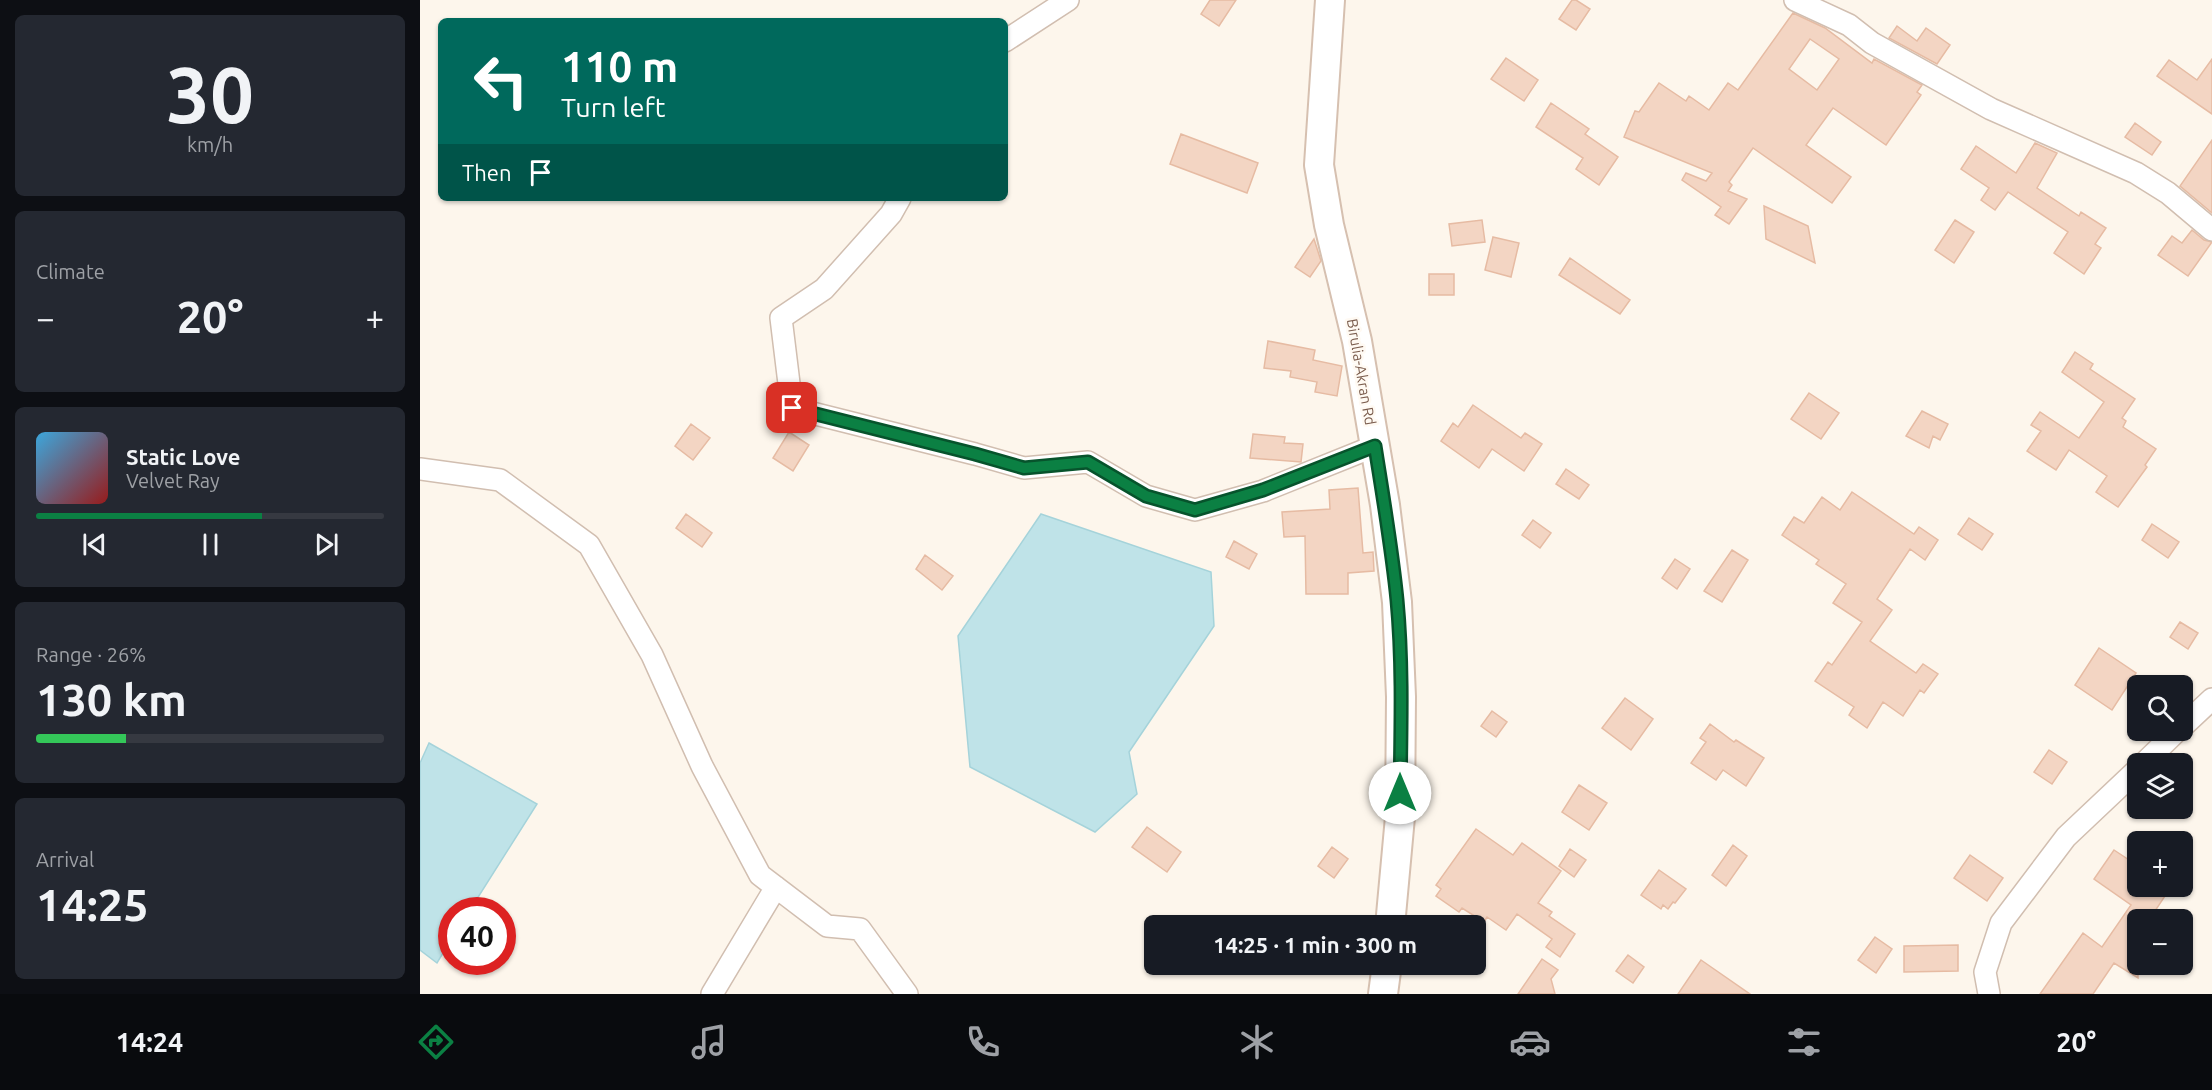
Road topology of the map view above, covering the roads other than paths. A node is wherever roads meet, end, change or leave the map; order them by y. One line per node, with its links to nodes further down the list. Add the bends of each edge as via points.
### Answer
1 (1068, 0): 4 (street)
2 (1330, 0): 7 (street, Birulia-Akran Rd, via 1319,165)
3 (1795, 0): 6 (street, via 1849,25 1872,43 1991,109 2136,172)
4 (1008, 39)
5 (898, 201): 7 (street, via 824,289 781,318 792,408 1024,468 1088,462 1146,496 1195,510 1263,490)
6 (2212, 230)
7 (1375, 446): 15 (street, Birulia-Akran Rd, via 1397,602 1401,697 1400,817)
8 (420, 469): 14 (street, via 500,480 589,545 652,655 702,766 760,875)
9 (2212, 699): 10 (street)
10 (2193, 717)
11 (2167, 741): 12 (street)
12 (2155, 753)
13 (2127, 779): 20 (street, via 2066,837 2001,923 1985,972)
14 (777, 887): 17 (street); 18 (street, via 827,926 860,929)
15 (1391, 915)
16 (1386, 975): 19 (street)
17 (712, 994)
18 (908, 994)
19 (1383, 994)
20 (1989, 994)

